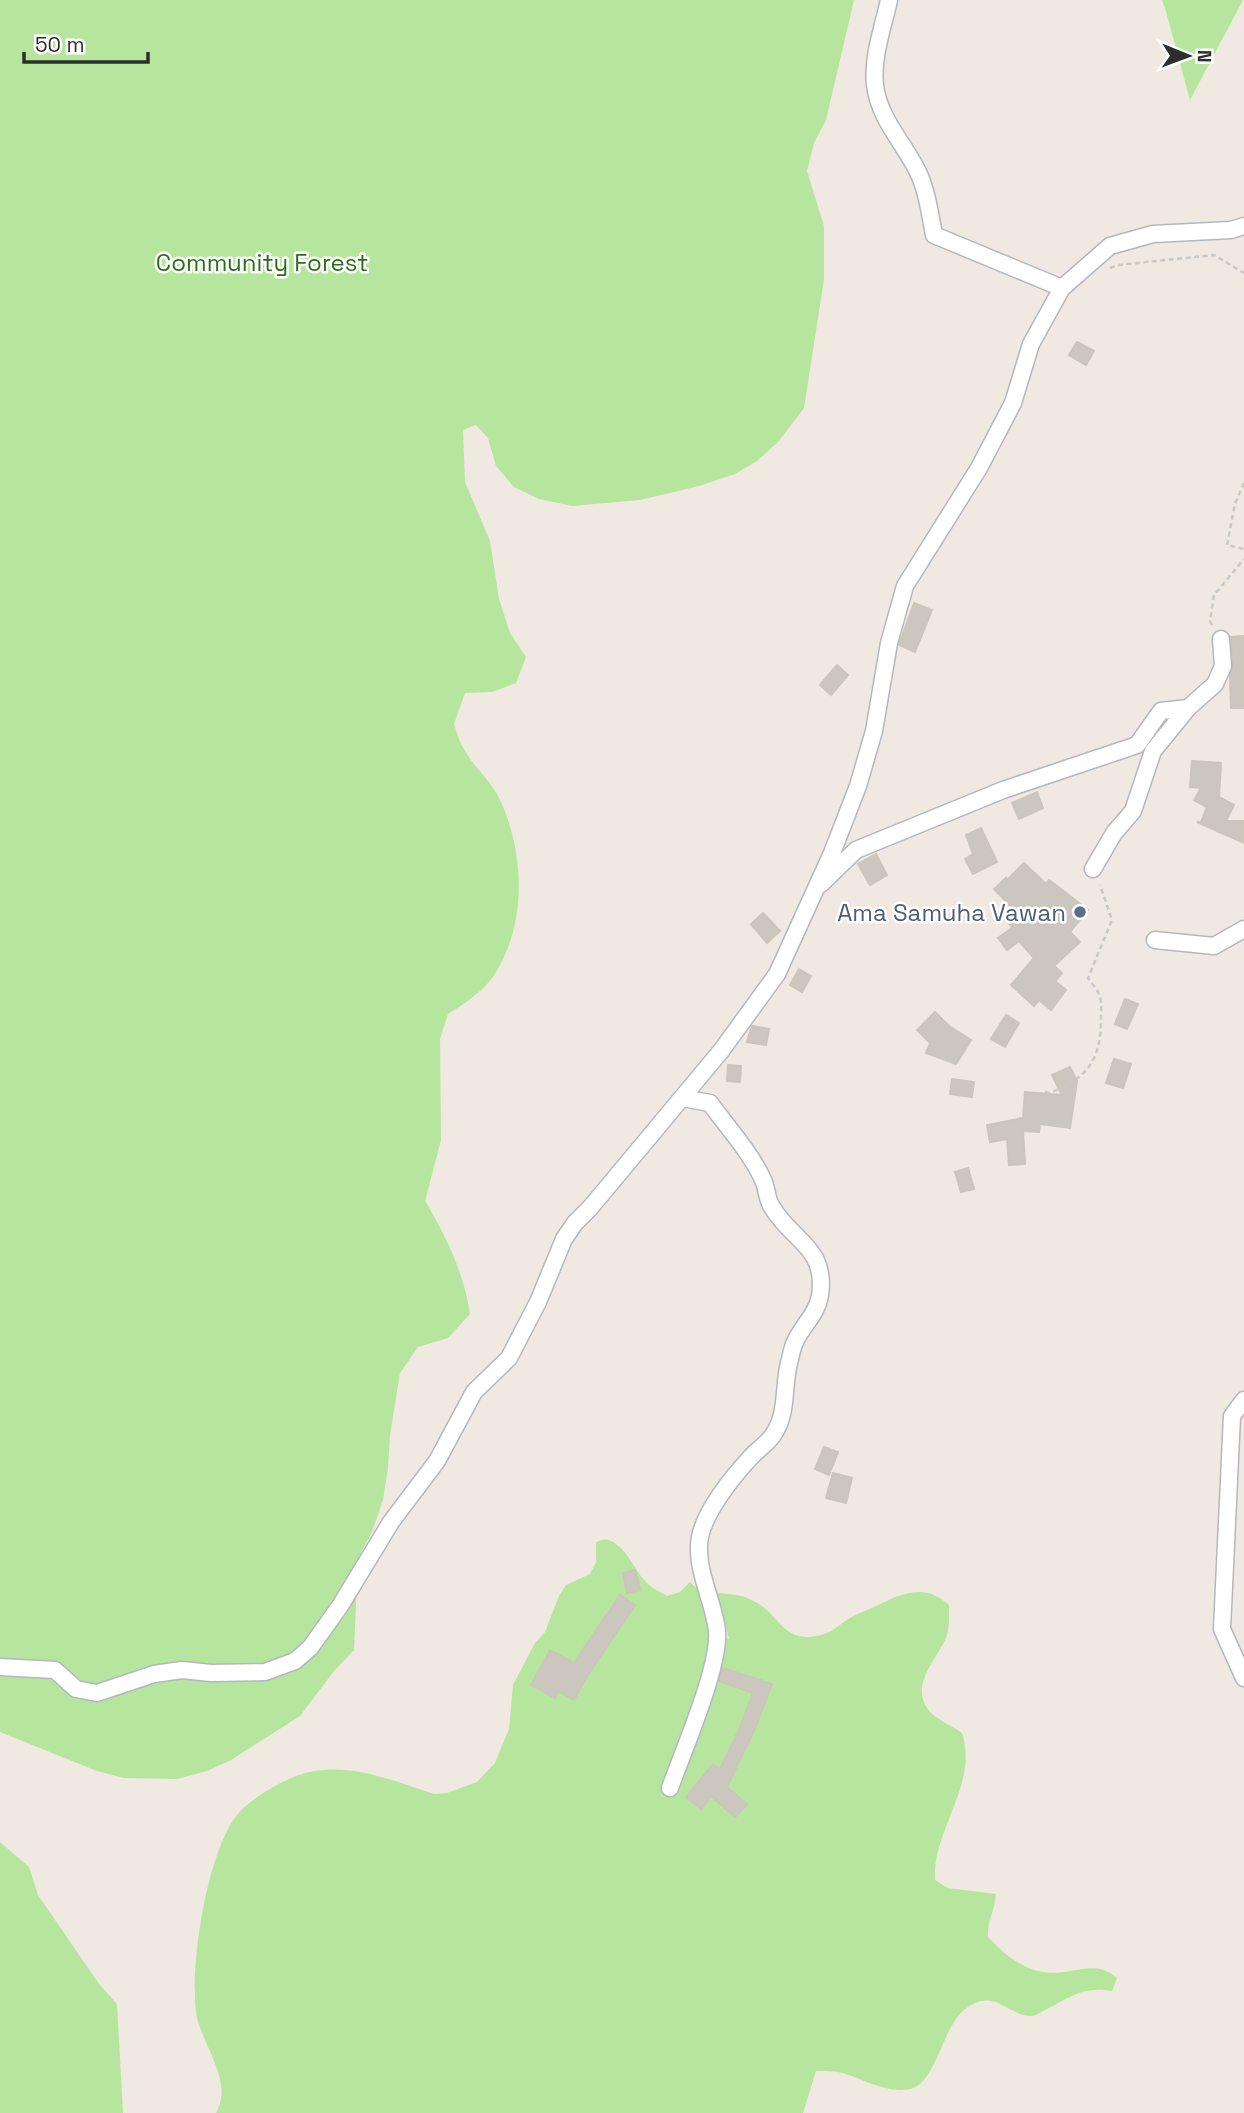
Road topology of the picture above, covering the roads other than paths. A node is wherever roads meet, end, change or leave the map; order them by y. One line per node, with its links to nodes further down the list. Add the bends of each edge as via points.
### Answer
1 (889, 0): 3 (street, via 875,56 875,84 891,129 923,183 934,235)
2 (1244, 226): 3 (street, via 1153,234 1110,246)
3 (1062, 288): 7 (street, via 1031,344 1013,403 905,586 858,786)
4 (1222, 639): 5 (street, via 1223,666 1215,684)
5 (1188, 708): 6 (street, via 1153,751 1133,811); 7 (street, via 1161,711 1137,746 1003,790 856,850)
6 (1093, 869)
7 (814, 892): 10 (street, via 776,974)
8 (1244, 929): 9 (street, via 1214,946)
9 (1155, 940)
10 (682, 1098): 12 (street, via 575,1223 509,1358 474,1391 437,1461 391,1522 310,1648 295,1661 265,1672 182,1670 155,1674 97,1693 76,1689 55,1670); 14 (street, via 710,1103 746,1152 777,1216 818,1262 820,1295 817,1308 794,1343 777,1430 734,1475 700,1536 716,1646)
11 (1244, 1400): 13 (street, via 1232,1416 1222,1629)
12 (0, 1667)
13 (1244, 1678)
14 (670, 1788)

